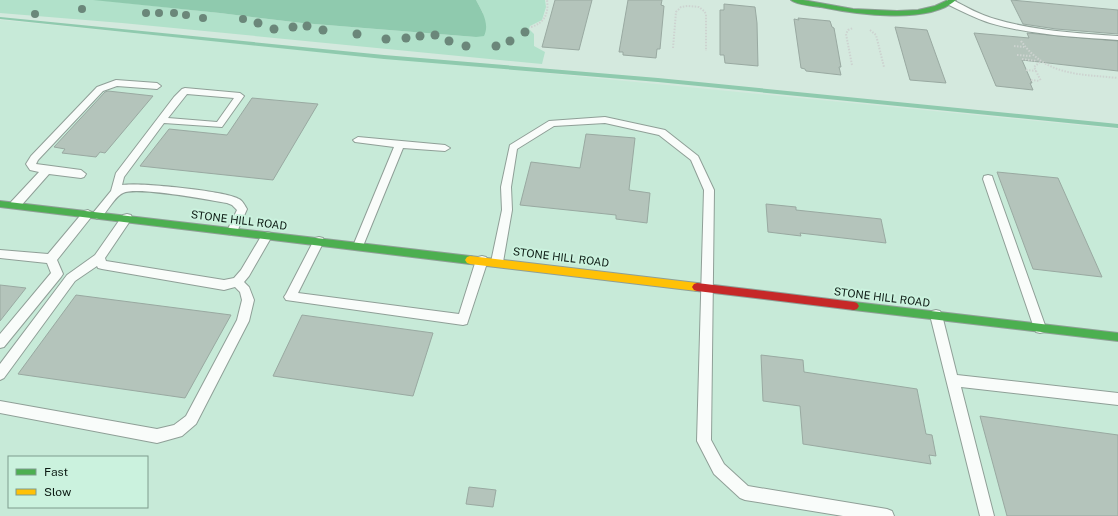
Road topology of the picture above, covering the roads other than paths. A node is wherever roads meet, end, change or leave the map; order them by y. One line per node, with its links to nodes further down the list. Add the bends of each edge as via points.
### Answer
1 (794, 0): 2 (street, via 882,14 916,12)
2 (951, 1): 3 (lane, via 973,14 992,21 1047,31)
3 (1118, 38)
4 (157, 86): 9 (lane, via 116,83 100,89 34,158 31,164 33,168)
5 (161, 120): 5 (lane, via 219,125 240,96 185,91); 12 (lane, via 119,176)
6 (358, 140): 7 (lane)
7 (400, 144): 8 (lane); 20 (lane)
8 (446, 148)
9 (47, 170): 10 (lane); 14 (lane)
10 (82, 174)
11 (988, 178): 29 (lane)
12 (119, 190): 15 (lane); 17 (lane, via 152,189 229,199 236,202 242,210)
13 (0, 204): 14 (street, STONE HILL ROAD)
14 (15, 205): 15 (street, STONE HILL ROAD)
15 (92, 215): 16 (street, STONE HILL ROAD); 23 (lane)
16 (127, 218): 17 (street, STONE HILL ROAD); 22 (lane)
17 (232, 231): 18 (street, STONE HILL ROAD)
18 (267, 236): 19 (street, STONE HILL ROAD); 26 (lane)
19 (319, 241): 20 (street, STONE HILL ROAD); 24 (lane, via 290,297 463,320)
20 (358, 246): 24 (street, STONE HILL ROAD)
21 (0, 254): 23 (lane)
22 (99, 258): 26 (lane, via 102,266 224,285); 32 (lane, via 71,278)
23 (51, 259): 31 (lane, via 57,274)
24 (482, 260): 25 (street, STONE HILL ROAD)
25 (496, 262): 27 (street, STONE HILL ROAD); 27 (lane, via 506,210 506,188 513,147 552,123 605,120 662,132 695,158 710,190)
26 (237, 282): 35 (lane, via 245,290 248,300 243,321 191,420 177,431 157,436)
27 (708, 287): 28 (street, STONE HILL ROAD); 36 (lane, via 704,441 719,469 745,493)
28 (936, 315): 29 (street, STONE HILL ROAD); 33 (lane)
29 (1040, 328): 30 (street, STONE HILL ROAD)
30 (1118, 337)
31 (0, 343)
32 (0, 374)
33 (953, 380): 34 (lane); 37 (lane)
34 (1118, 399)
35 (0, 407)
36 (887, 516)
37 (987, 516)

